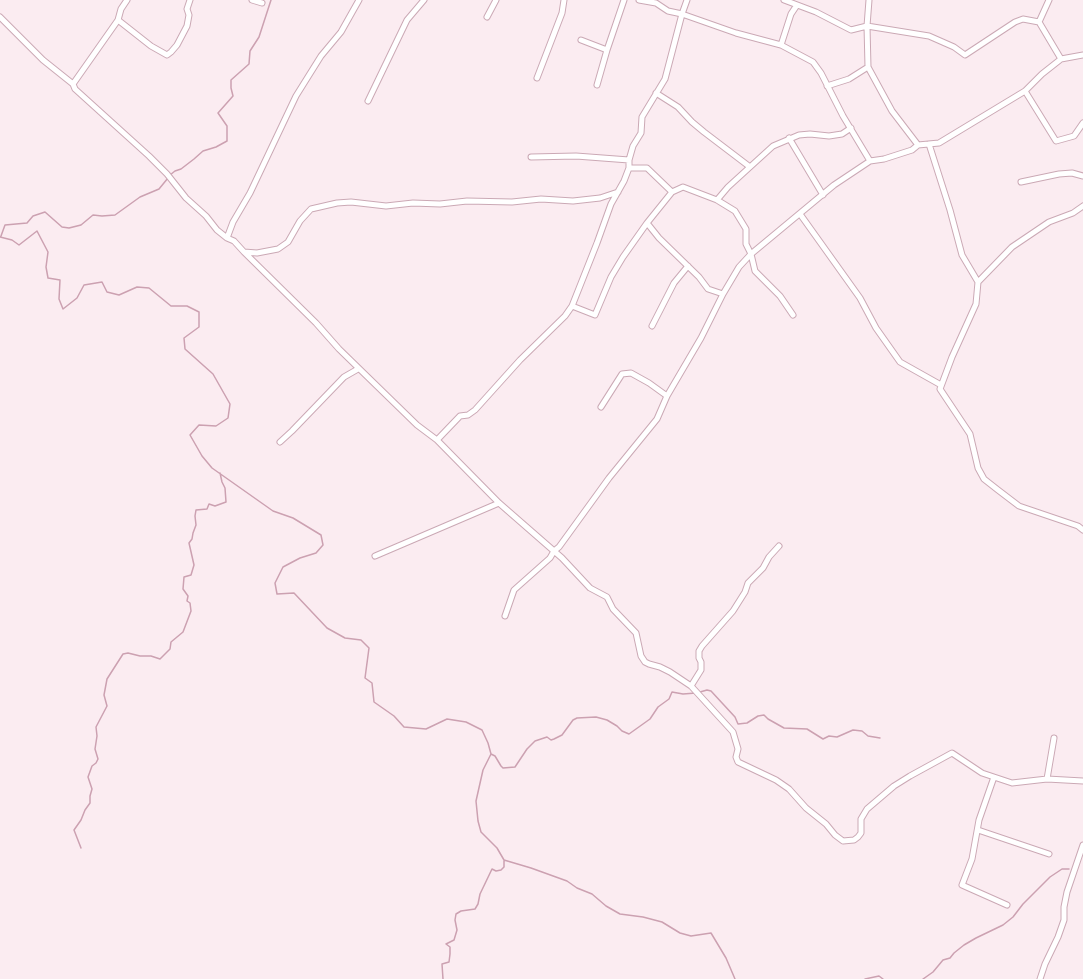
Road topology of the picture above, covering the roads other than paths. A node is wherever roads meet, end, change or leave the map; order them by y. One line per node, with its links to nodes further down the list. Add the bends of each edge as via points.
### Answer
1 (127, 0): 19 (street)
2 (190, 0): 19 (street, via 187,26 177,45 167,55)
3 (252, 0): 14 (street)
4 (359, 0): 54 (street, via 341,32 321,56 296,96)
5 (424, 0): 34 (street, via 407,20)
6 (496, 0): 18 (street)
7 (564, 0): 28 (street, via 562,13)
8 (624, 0): 24 (street)
9 (639, 0): 16 (street, via 656,3 668,11)
10 (687, 0): 16 (street)
11 (784, 0): 15 (street)
12 (870, 0): 21 (street)
13 (1049, 0): 20 (street)
14 (262, 3)
15 (797, 5): 21 (street, via 851,30); 23 (street, via 791,14)
16 (682, 14): 23 (street); 33 (street, via 665,79)
17 (0, 17): 29 (street, via 43,60)
18 (487, 17)
19 (118, 20): 29 (street)
20 (1039, 22): 21 (street, via 1023,19 1015,22 965,55 929,36); 26 (street)
21 (867, 26): 27 (street)
22 (581, 40): 24 (street)
23 (780, 45): 31 (street, via 813,62)
24 (607, 50): 30 (street)
25 (1083, 54): 26 (street)
26 (1061, 59): 32 (street)
27 (868, 67): 31 (street, via 849,79); 39 (street, via 892,111)
28 (537, 78)
29 (72, 84): 54 (street, via 168,174 186,198)
30 (597, 85)
31 (827, 86): 36 (street)
32 (1025, 91): 35 (street, via 1056,141 1074,136); 38 (street, via 939,143)
33 (656, 93): 41 (street, via 642,117 641,133 632,146); 43 (street, via 678,107 692,122)
34 (368, 101)
35 (1083, 124)
36 (850, 128): 37 (street, via 836,135 810,134); 42 (street)
37 (789, 138): 43 (street, via 773,146); 49 (street)
38 (930, 144): 39 (street); 58 (street, via 962,255)
39 (918, 145): 42 (street, via 912,150)
40 (531, 157): 41 (street, via 576,156)
41 (630, 160): 44 (street)
42 (870, 161): 49 (street)
43 (750, 167): 50 (street)
44 (629, 168): 47 (street); 48 (street, via 647,168)
45 (1083, 176): 46 (street, via 1072,173 1059,174)
46 (1021, 182)
47 (618, 192): 55 (street, via 600,198 573,201 541,199 386,206 337,203 311,209 300,221 288,242 278,249 257,253); 60 (street, via 611,204)
48 (672, 192): 50 (street, via 683,187); 53 (street)
49 (823, 195): 52 (street)
50 (718, 200): 56 (street, via 735,211 746,229 746,244)
51 (1083, 206): 58 (street, via 1073,213 1049,222 1012,247)
52 (800, 214): 56 (street); 64 (street, via 860,298 876,328 900,362)
53 (647, 223): 57 (street); 60 (street, via 611,277 595,316)
54 (227, 238): 55 (street, via 234,241)
55 (244, 252): 63 (street, via 316,323)
56 (751, 254): 59 (street); 61 (street, via 755,271 780,296)
57 (688, 266): 59 (street, via 708,289); 62 (street, via 674,283)
58 (978, 282): 64 (street, via 976,304)
59 (723, 294): 65 (street)
60 (572, 306): 67 (street, via 475,410 468,415 460,416)
61 (793, 315)
62 (652, 326)
63 (358, 369): 67 (street, via 416,426); 68 (street, via 344,377)
64 (941, 385): 70 (street, via 940,389 949,405 970,434 978,468 984,479 1019,506)
65 (667, 396): 66 (street, via 631,373 622,374); 72 (street, via 657,419)
66 (601, 407)
67 (437, 440): 69 (street)
68 (280, 442)
69 (499, 503): 72 (street); 73 (street)
70 (1083, 530)
71 (779, 546): 75 (street, via 748,583 733,611 702,646 699,651 700,670)
72 (554, 551): 74 (street, via 550,558 514,590); 75 (street, via 590,588 609,599 614,609 636,633 641,656 645,662 670,672)
73 (375, 556)
74 (505, 616)
75 (691, 686): 77 (street, via 733,732 738,749 738,762 789,789 843,841 858,837 861,819 867,809 894,786 952,753 982,773)
76 (1054, 738): 78 (street)
77 (994, 777): 78 (street, via 1012,783); 80 (street)
78 (1047, 779): 79 (street)
79 (1083, 781)
80 (978, 830): 82 (street); 83 (street, via 972,859 962,885)
81 (1083, 845): 84 (street, via 1067,892 1064,920)
82 (1049, 854)
83 (1007, 905)
84 (1040, 979)

